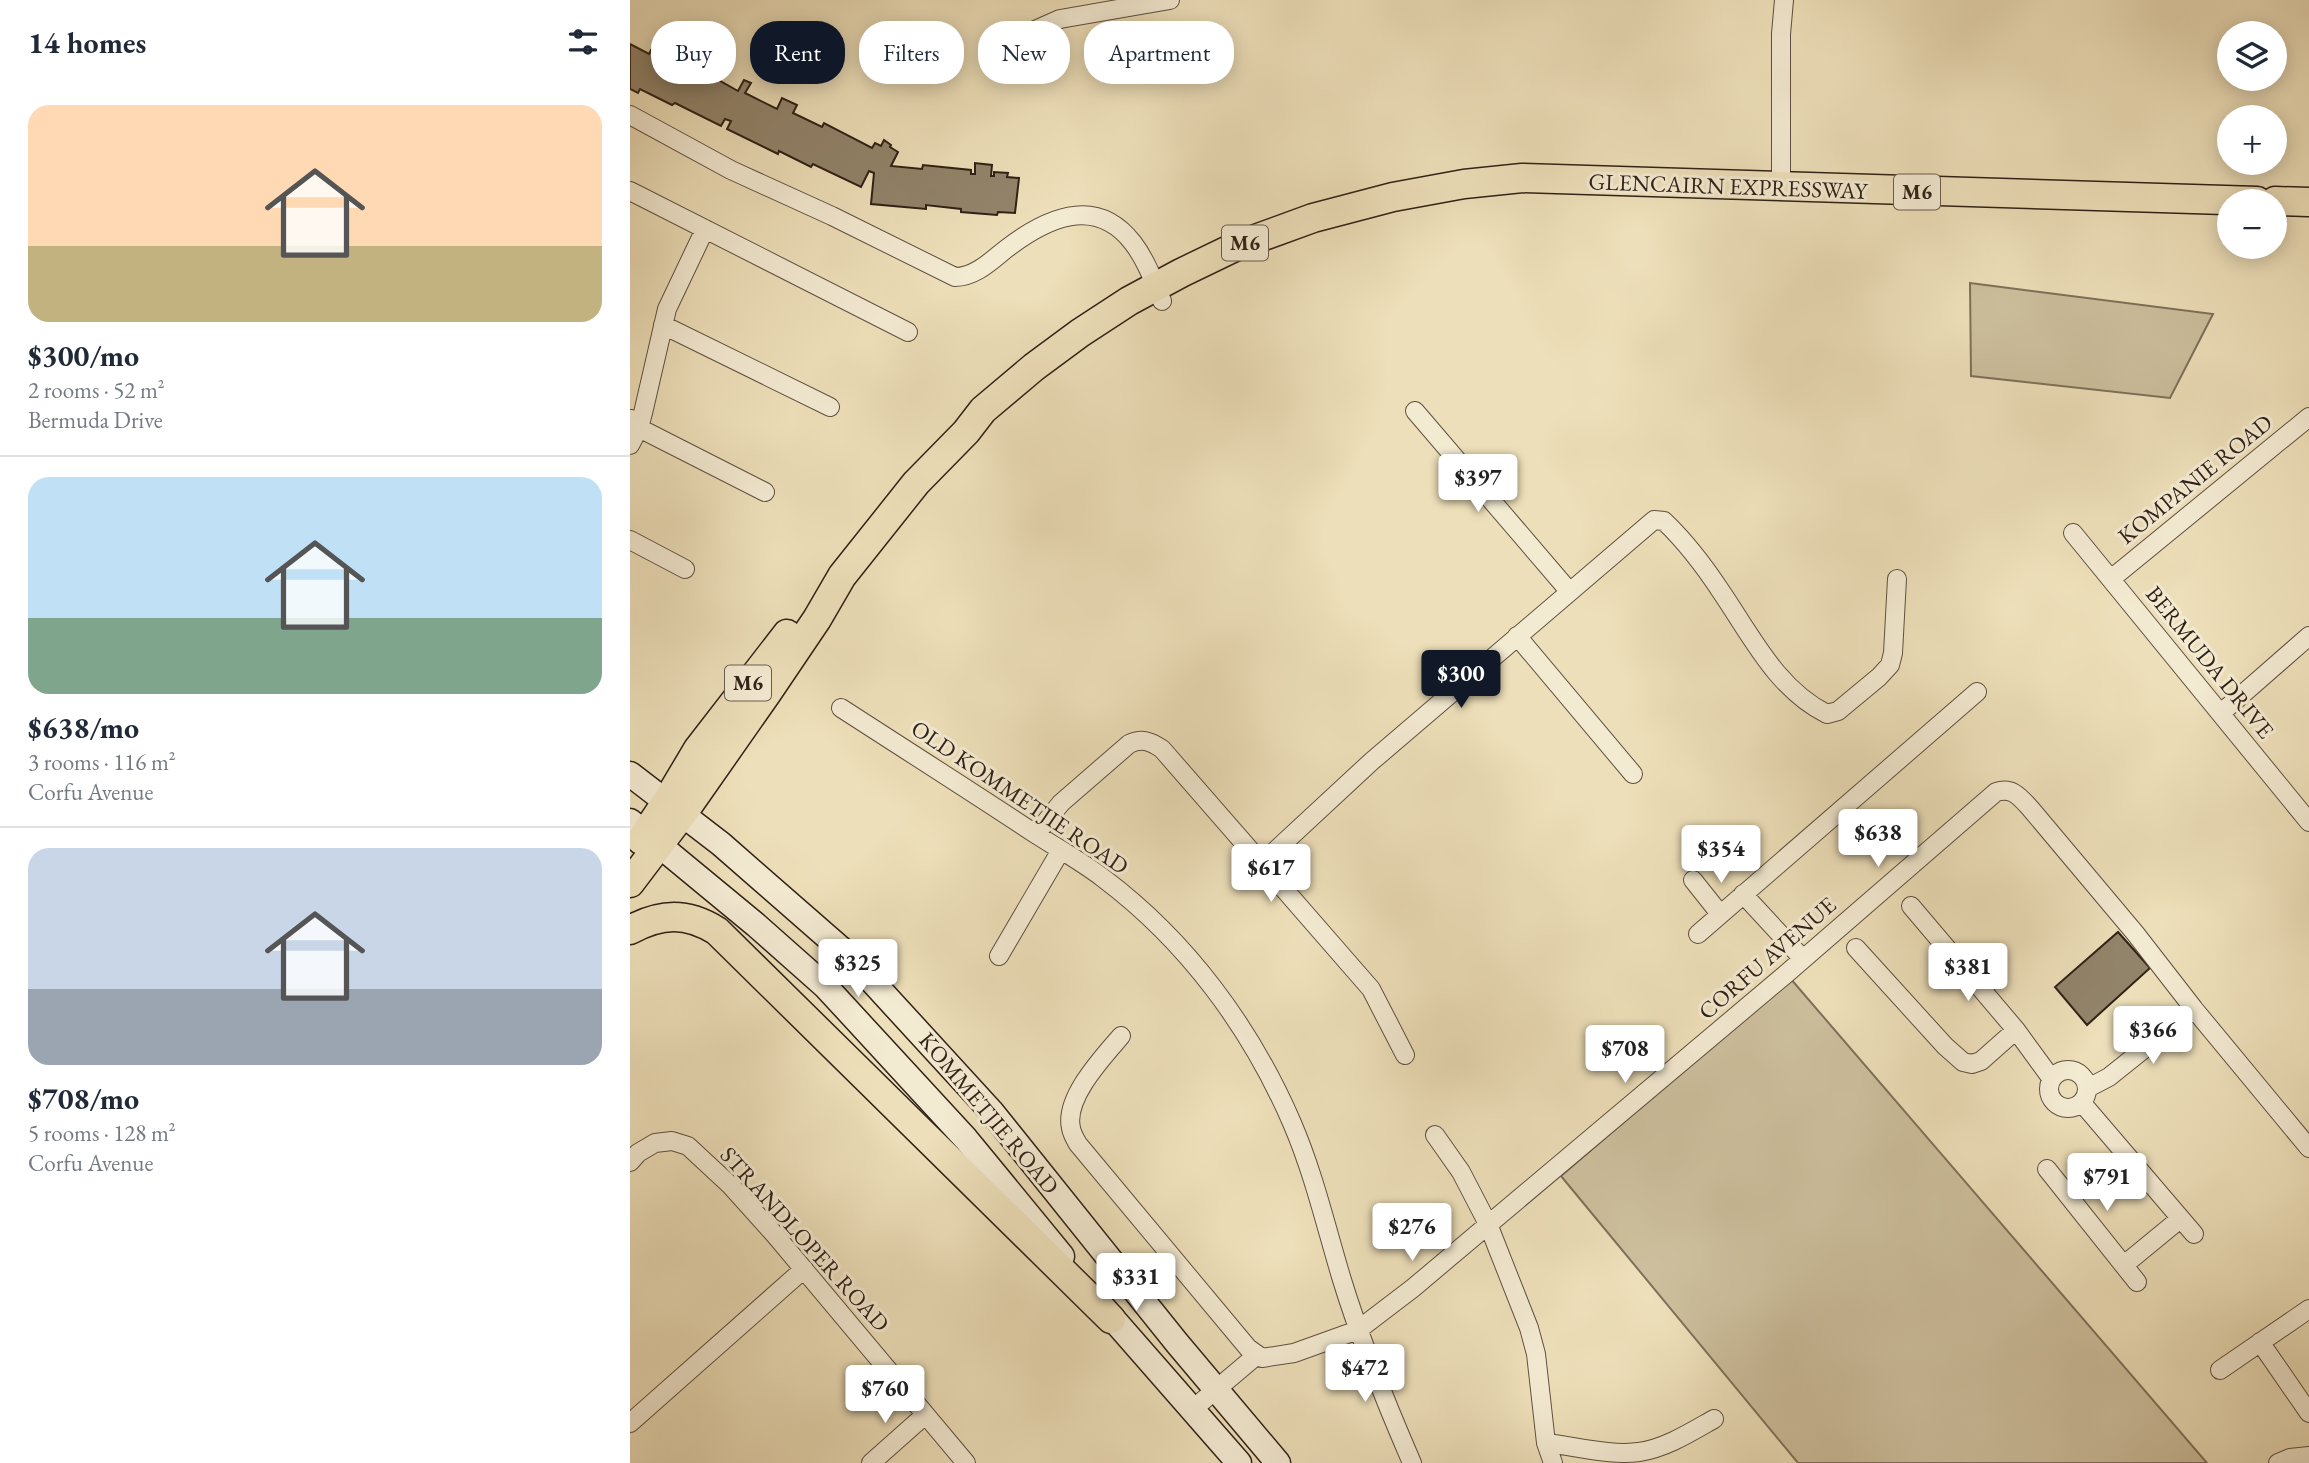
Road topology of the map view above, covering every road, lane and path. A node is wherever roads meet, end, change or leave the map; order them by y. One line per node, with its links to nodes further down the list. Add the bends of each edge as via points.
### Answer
1 (1170, 0): 3 (street)
2 (1784, 0): 5 (street)
3 (1056, 21)
4 (630, 115): 11 (street, via 731,170 955,277 982,268 1045,223 1080,215 1097,218 1128,237)
5 (1782, 187): 7 (main road, GLENCAIRN EXPRESSWAY / M6); 11 (main road, GLENCAIRN EXPRESSWAY / M6, via 1576,181 1425,206 1352,224)
6 (630, 191): 10 (street)
7 (2217, 200)
8 (2287, 201): 9 (main road)
9 (2309, 202)
10 (705, 229): 12 (street); 13 (street)
11 (1159, 293): 33 (main road, GLENCAIRN EXPRESSWAY / M6, via 966,432 916,483 842,576 804,612 698,749)
12 (663, 325): 14 (street); 17 (street)
13 (908, 332)
14 (830, 407)
15 (1415, 411): 25 (street)
16 (2309, 417): 24 (street, KOMPANIE ROAD)
17 (634, 423): 18 (street); 19 (street)
18 (630, 445)
19 (765, 492)
20 (2073, 533): 24 (street, BERMUDA DRIVE)
21 (630, 540): 22 (street)
22 (685, 569)
23 (1897, 579): 25 (street, via 1890,665 1838,711 1827,714 1798,696 1779,676 1709,575 1660,519)
24 (2111, 579): 30 (street, BERMUDA DRIVE)
25 (1569, 591): 26 (street)
26 (1517, 636): 32 (street); 38 (street)
27 (2309, 636): 30 (street)
28 (1978, 692): 41 (street)
29 (841, 708): 35 (street, OLD KOMMETJIE ROAD)
30 (2221, 713): 34 (street, BERMUDA DRIVE)
31 (630, 774): 33 (main road, KOMMETJIE ROAD)
32 (1633, 774)
33 (675, 807): 36 (main road, M6); 71 (main road, KOMMETJIE ROAD, via 848,955 921,1032)
34 (2309, 822)
35 (1036, 834): 37 (street, OLD KOMMETJIE ROAD); 38 (street, via 1061,803 1129,744 1148,741 1162,749)
36 (641, 838): 40 (main road, M6); 66 (main road, KOMMETJIE ROAD, via 826,987 1006,1185)
37 (1061, 850): 47 (street); 67 (street, OLD KOMMETJIE ROAD, via 1103,878 1172,940 1244,1031 1293,1126)
38 (1261, 864): 52 (street, via 1371,989)
39 (1693, 880): 43 (street)
40 (630, 883)
41 (1743, 894): 43 (street); 48 (street)
42 (1911, 906): 50 (street)
43 (1720, 914): 45 (street)
44 (630, 930): 66 (main road, via 669,917 702,922 717,932)
45 (1698, 934)
46 (1856, 948): 50 (street, via 1963,1062 1981,1061)
47 (999, 956)
48 (1803, 959): 49 (street, CORFU AVENUE, via 1996,792 2008,790 2030,808); 60 (street, CORFU AVENUE)
49 (2194, 1009): 54 (street); 56 (street, CORFU AVENUE)
50 (2015, 1030): 53 (street)
51 (1121, 1036): 69 (street, via 1078,1094 1071,1116 1073,1135)
52 (1405, 1055)
53 (2052, 1079): 54 (street, via 2065,1069 2080,1073); 54 (street, via 2049,1094 2054,1103 2068,1108)
54 (2085, 1095): 59 (street)
55 (1436, 1135): 60 (street)
56 (2309, 1148)
57 (630, 1162): 63 (street, STRANDLOPER ROAD, via 655,1143 672,1141 688,1146 753,1209)
58 (2047, 1169): 62 (street)
59 (2180, 1219): 61 (street); 62 (street)
60 (1488, 1224): 67 (street, CORFU AVENUE); 77 (street, via 1535,1344)
61 (2194, 1234)
62 (2124, 1265): 64 (street)
63 (804, 1269): 74 (street, STRANDLOPER ROAD); 76 (street)
64 (2137, 1282)
65 (2309, 1309): 68 (street)
66 (1111, 1318): 72 (main road, KOMMETJIE ROAD)
67 (1358, 1329): 69 (street, CORFU AVENUE, via 1294,1353 1268,1359); 83 (street, OLD KOMMETJIE ROAD)
68 (2260, 1342): 70 (street); 73 (street)
69 (1257, 1355): 71 (street)
70 (2220, 1370)
71 (1217, 1389): 72 (street); 82 (main road, KOMMETJIE ROAD)
72 (1194, 1409): 81 (main road, KOMMETJIE ROAD)
73 (2309, 1413)
74 (925, 1415): 79 (street); 80 (street, STRANDLOPER ROAD)
75 (1714, 1419): 77 (street, via 1640,1452)
76 (630, 1423)
77 (1546, 1443): 84 (street)
78 (2309, 1456): 85 (street)
79 (870, 1463)
80 (966, 1463)
81 (1239, 1463)
82 (1278, 1463)
83 (1412, 1463)
84 (1553, 1463)
85 (2278, 1463)

